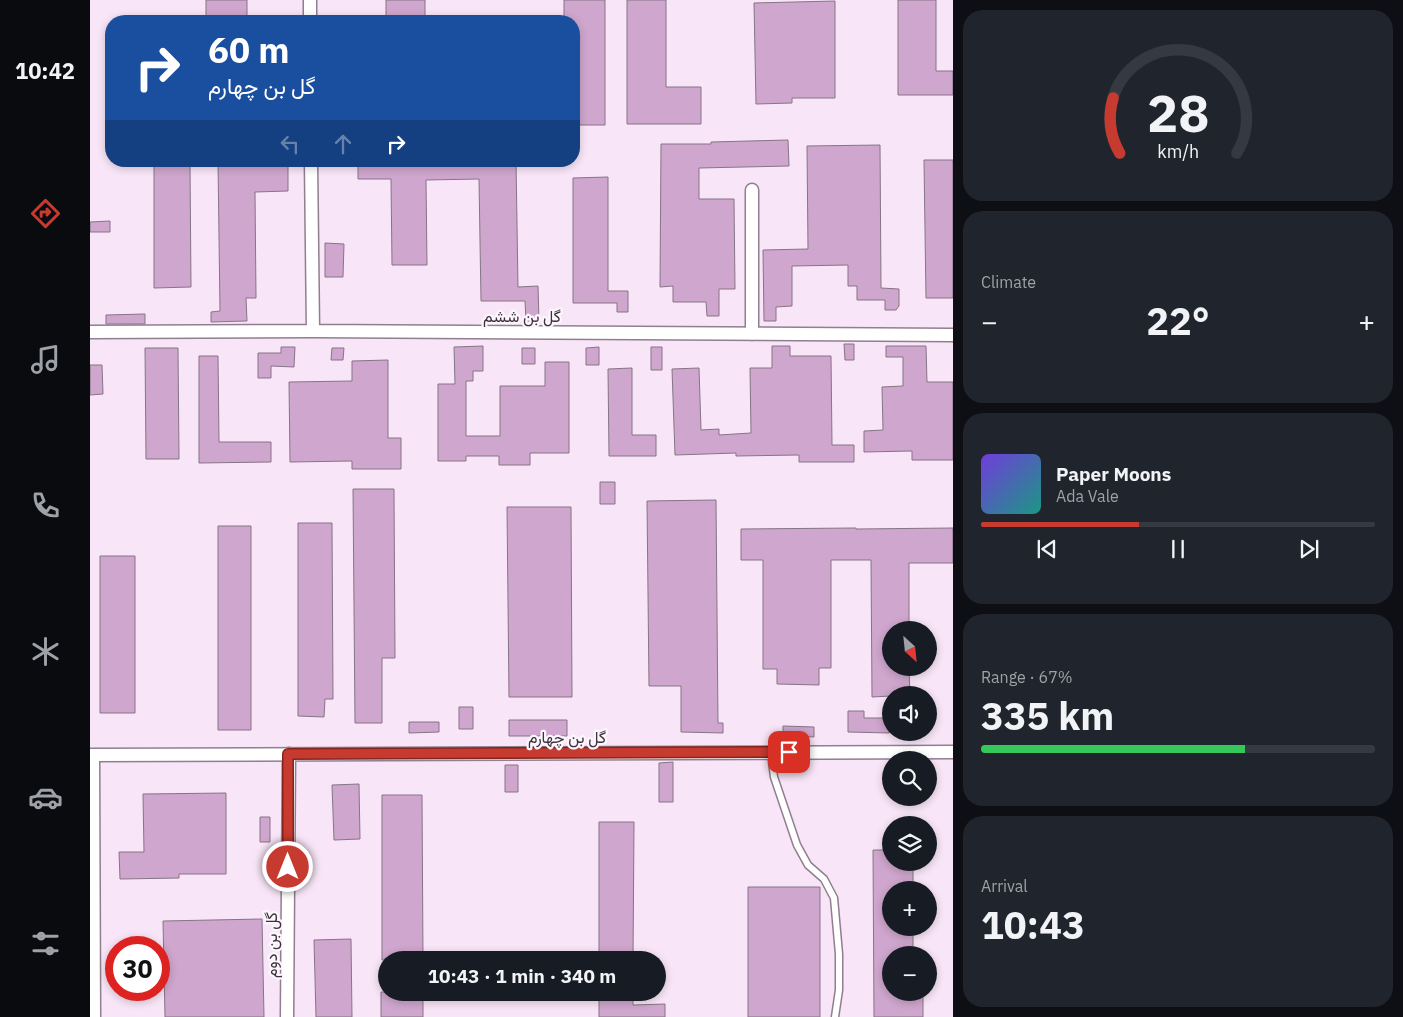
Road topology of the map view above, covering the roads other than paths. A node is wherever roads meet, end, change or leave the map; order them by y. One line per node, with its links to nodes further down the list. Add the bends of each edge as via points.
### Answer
1 (310, 0): 2 (street)
2 (310, 15)
3 (311, 167): 5 (street)
4 (752, 190): 7 (street)
5 (313, 331): 6 (street, گل بن ششم); 7 (street, گل بن ششم)
6 (90, 332)
7 (752, 334): 8 (street, گل بن ششم)
8 (953, 335)
9 (953, 752): 10 (street, گل بن چهارم)
10 (771, 753): 11 (street, گل بن چهارم); 15 (lane, via 774,777 796,845 808,865 824,879 834,898 839,954)
11 (288, 754): 12 (street, گل بن چهارم); 14 (street, گل بن دوم)
12 (91, 755): 13 (street)
13 (94, 1017)
14 (287, 1017)
15 (835, 1017)

